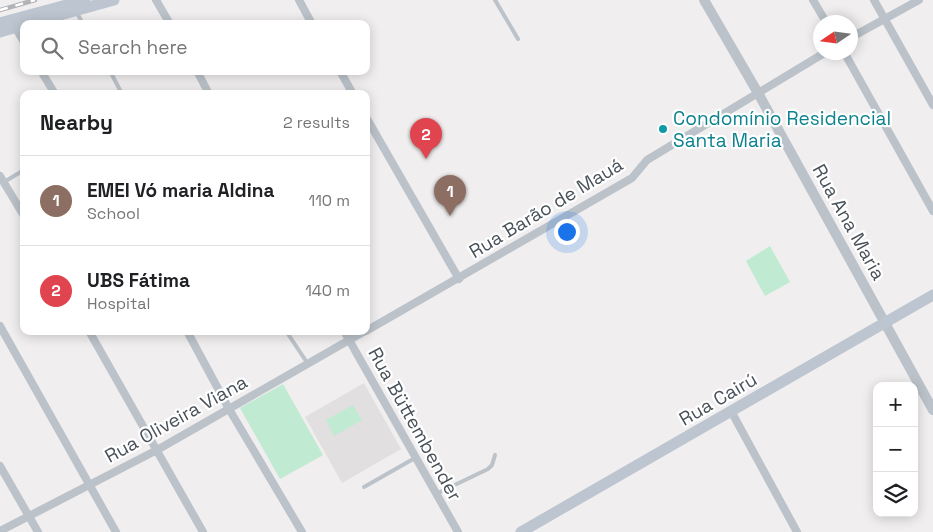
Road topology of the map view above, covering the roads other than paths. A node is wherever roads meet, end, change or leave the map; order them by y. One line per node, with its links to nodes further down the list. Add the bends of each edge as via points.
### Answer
1 (85, 0): 17 (main road)
2 (114, 0): 10 (main road)
3 (156, 0): 15 (street)
4 (299, 0): 16 (street)
5 (495, 0): 21 (lane)
6 (704, 0): 32 (street, Rua Ana Maria)
7 (813, 0): 11 (street)
8 (874, 0): 12 (street)
9 (919, 0): 12 (street)
10 (76, 11): 13 (main road); 14 (lane)
11 (822, 15)
12 (885, 19): 20 (street); 33 (street)
13 (43, 20)
14 (81, 20)
15 (168, 20)
16 (310, 20)
17 (0, 23)
18 (19, 26): 19 (main road)
19 (0, 32)
20 (858, 34)
21 (518, 39)
22 (813, 60): 32 (street, Rua Barão de Mauá)
23 (848, 60): 38 (street)
24 (43, 75): 28 (street)
25 (112, 75): 29 (lane)
26 (199, 75): 30 (street)
27 (342, 75): 31 (street)
28 (53, 90)
29 (120, 90)
30 (207, 90)
31 (351, 90)
32 (758, 93): 39 (street, Rua Barão de Mauá, via 647,160 632,178); 41 (street, Rua Ana Maria)
33 (933, 105)
34 (370, 125): 39 (street)
35 (20, 172): 36 (lane)
36 (2, 179): 37 (street)
37 (20, 203)
38 (933, 212)
39 (459, 278): 43 (street, Rua Oliveira Viana)
40 (933, 295): 41 (main road, Rua Cairú)
41 (885, 323): 52 (street, Rua Ana Maria); 53 (main road, Rua Cairú)
42 (0, 326): 58 (street)
43 (370, 329)
44 (91, 335): 54 (street)
45 (189, 335): 51 (street)
46 (289, 335): 50 (lane)
47 (346, 335): 49 (street, Rua Büttembender)
48 (358, 335): 49 (street, Rua Oliveira Viana)
49 (349, 340): 50 (street, Rua Oliveira Viana); 56 (street, Rua Büttembender)
50 (308, 364): 51 (street, Rua Oliveira Viana)
51 (229, 409): 54 (street, Rua Oliveira Viana); 66 (street)
52 (933, 410)
53 (731, 411): 68 (main road, Rua Cairú); 69 (street)
54 (157, 450): 58 (street, Rua Oliveira Viana); 65 (street)
55 (495, 455): 60 (lane, via 488,469)
56 (415, 458): 59 (lane); 60 (street, Rua Büttembender)
57 (0, 466): 61 (street)
58 (89, 485): 61 (street, Rua Oliveira Viana); 64 (street)
59 (364, 486)
60 (436, 494): 67 (street, Rua Büttembender)
61 (29, 516): 62 (street, Rua Oliveira Viana); 63 (street)
62 (0, 531)
63 (38, 532)
64 (116, 532)
65 (203, 532)
66 (302, 532)
67 (458, 532)
68 (521, 532)
69 (797, 532)

